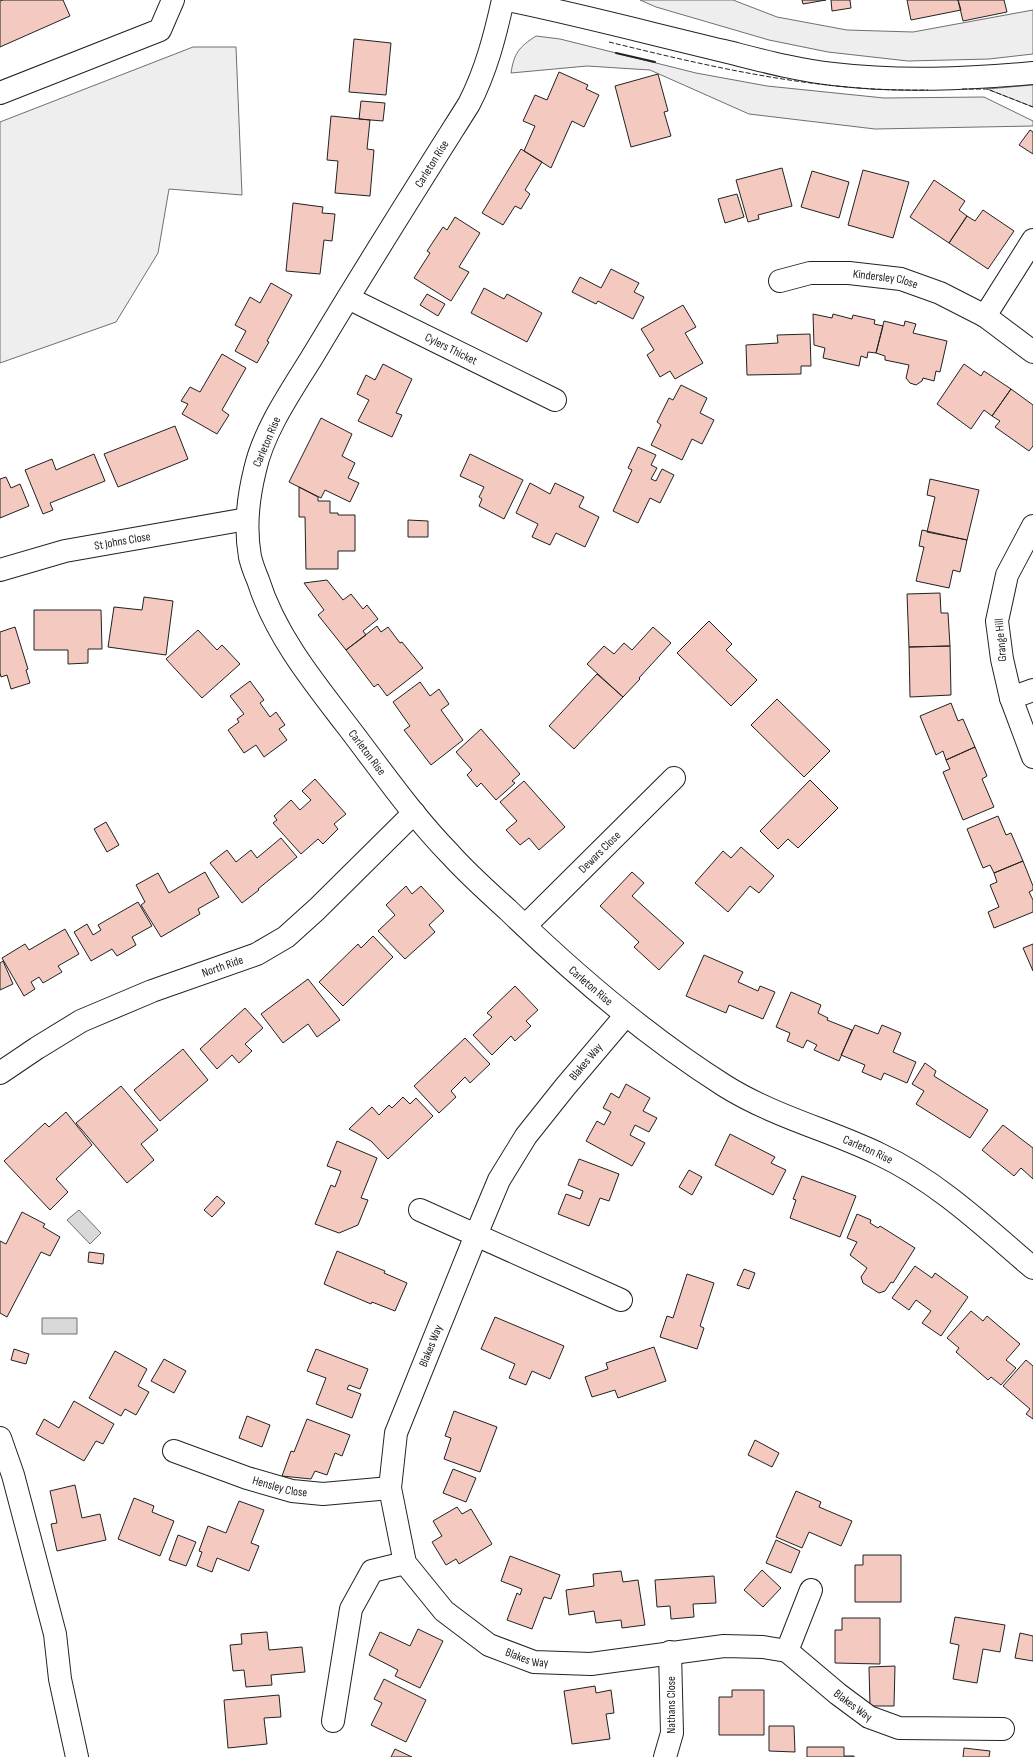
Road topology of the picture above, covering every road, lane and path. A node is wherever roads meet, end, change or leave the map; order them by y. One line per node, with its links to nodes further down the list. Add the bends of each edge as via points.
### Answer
1 (173, 0): 6 (street, via 160,30)
2 (503, 0): 9 (street, Carleton Rise, via 480,84)
3 (508, 0): 4 (street)
4 (530, 2): 5 (street, via 770,62 833,74 955,79)
5 (1033, 73)
6 (0, 93)
7 (1033, 240): 10 (street)
8 (780, 281): 10 (street, Kindersley Close, via 810,273 849,273 901,279 940,293)
9 (348, 298): 12 (street, Cylers Thicket); 13 (street, Carleton Rise, via 277,416 264,444 255,467)
10 (985, 316): 11 (street, Kindersley Close)
11 (1033, 352)
12 (555, 400)
13 (247, 519): 15 (street, St Johns Close, via 65,551); 20 (street, Carleton Rise, via 250,558 264,600 287,644)
14 (1033, 526): 17 (street, Grange Hill, via 1007,575 997,621)
15 (0, 570)
16 (1033, 690): 17 (street)
17 (1010, 698): 18 (street, Grange Hill)
18 (1033, 757)
19 (674, 778): 21 (street, Dewars Close)
20 (414, 813): 21 (street, Carleton Rise, via 449,854); 23 (street, North Ride, via 286,937 257,954 152,991 81,1021)
21 (525, 926): 22 (street, Carleton Rise, via 587,984)
22 (626, 1015): 25 (street, Blakes Way, via 526,1136 499,1180); 26 (street, Carleton Rise, via 686,1060 729,1088 762,1106 879,1154 908,1169 966,1210)
23 (0, 1073)
24 (420, 1210): 25 (street)
25 (476, 1235): 27 (street); 30 (street, Blakes Way, via 396,1433)
26 (1033, 1268)
27 (621, 1300)
28 (0, 1438): 37 (street, via 13,1475 55,1634 60,1679)
29 (174, 1451): 30 (street, Hensley Close, via 247,1478 292,1491 323,1494)
30 (390, 1488): 31 (street, Blakes Way)
31 (405, 1563): 34 (street, Blakes Way, via 444,1611 489,1645 534,1662 591,1664); 35 (street, via 372,1571 351,1609)
32 (812, 1590): 33 (street)
33 (787, 1651): 34 (street, Blakes Way, via 763,1647 724,1646); 36 (street, Blakes Way, via 869,1717 899,1728)
34 (670, 1652): 38 (street, Nathans Close, via 672,1733)
35 (333, 1721)
36 (1003, 1729)
37 (77, 1757)
38 (665, 1757)

